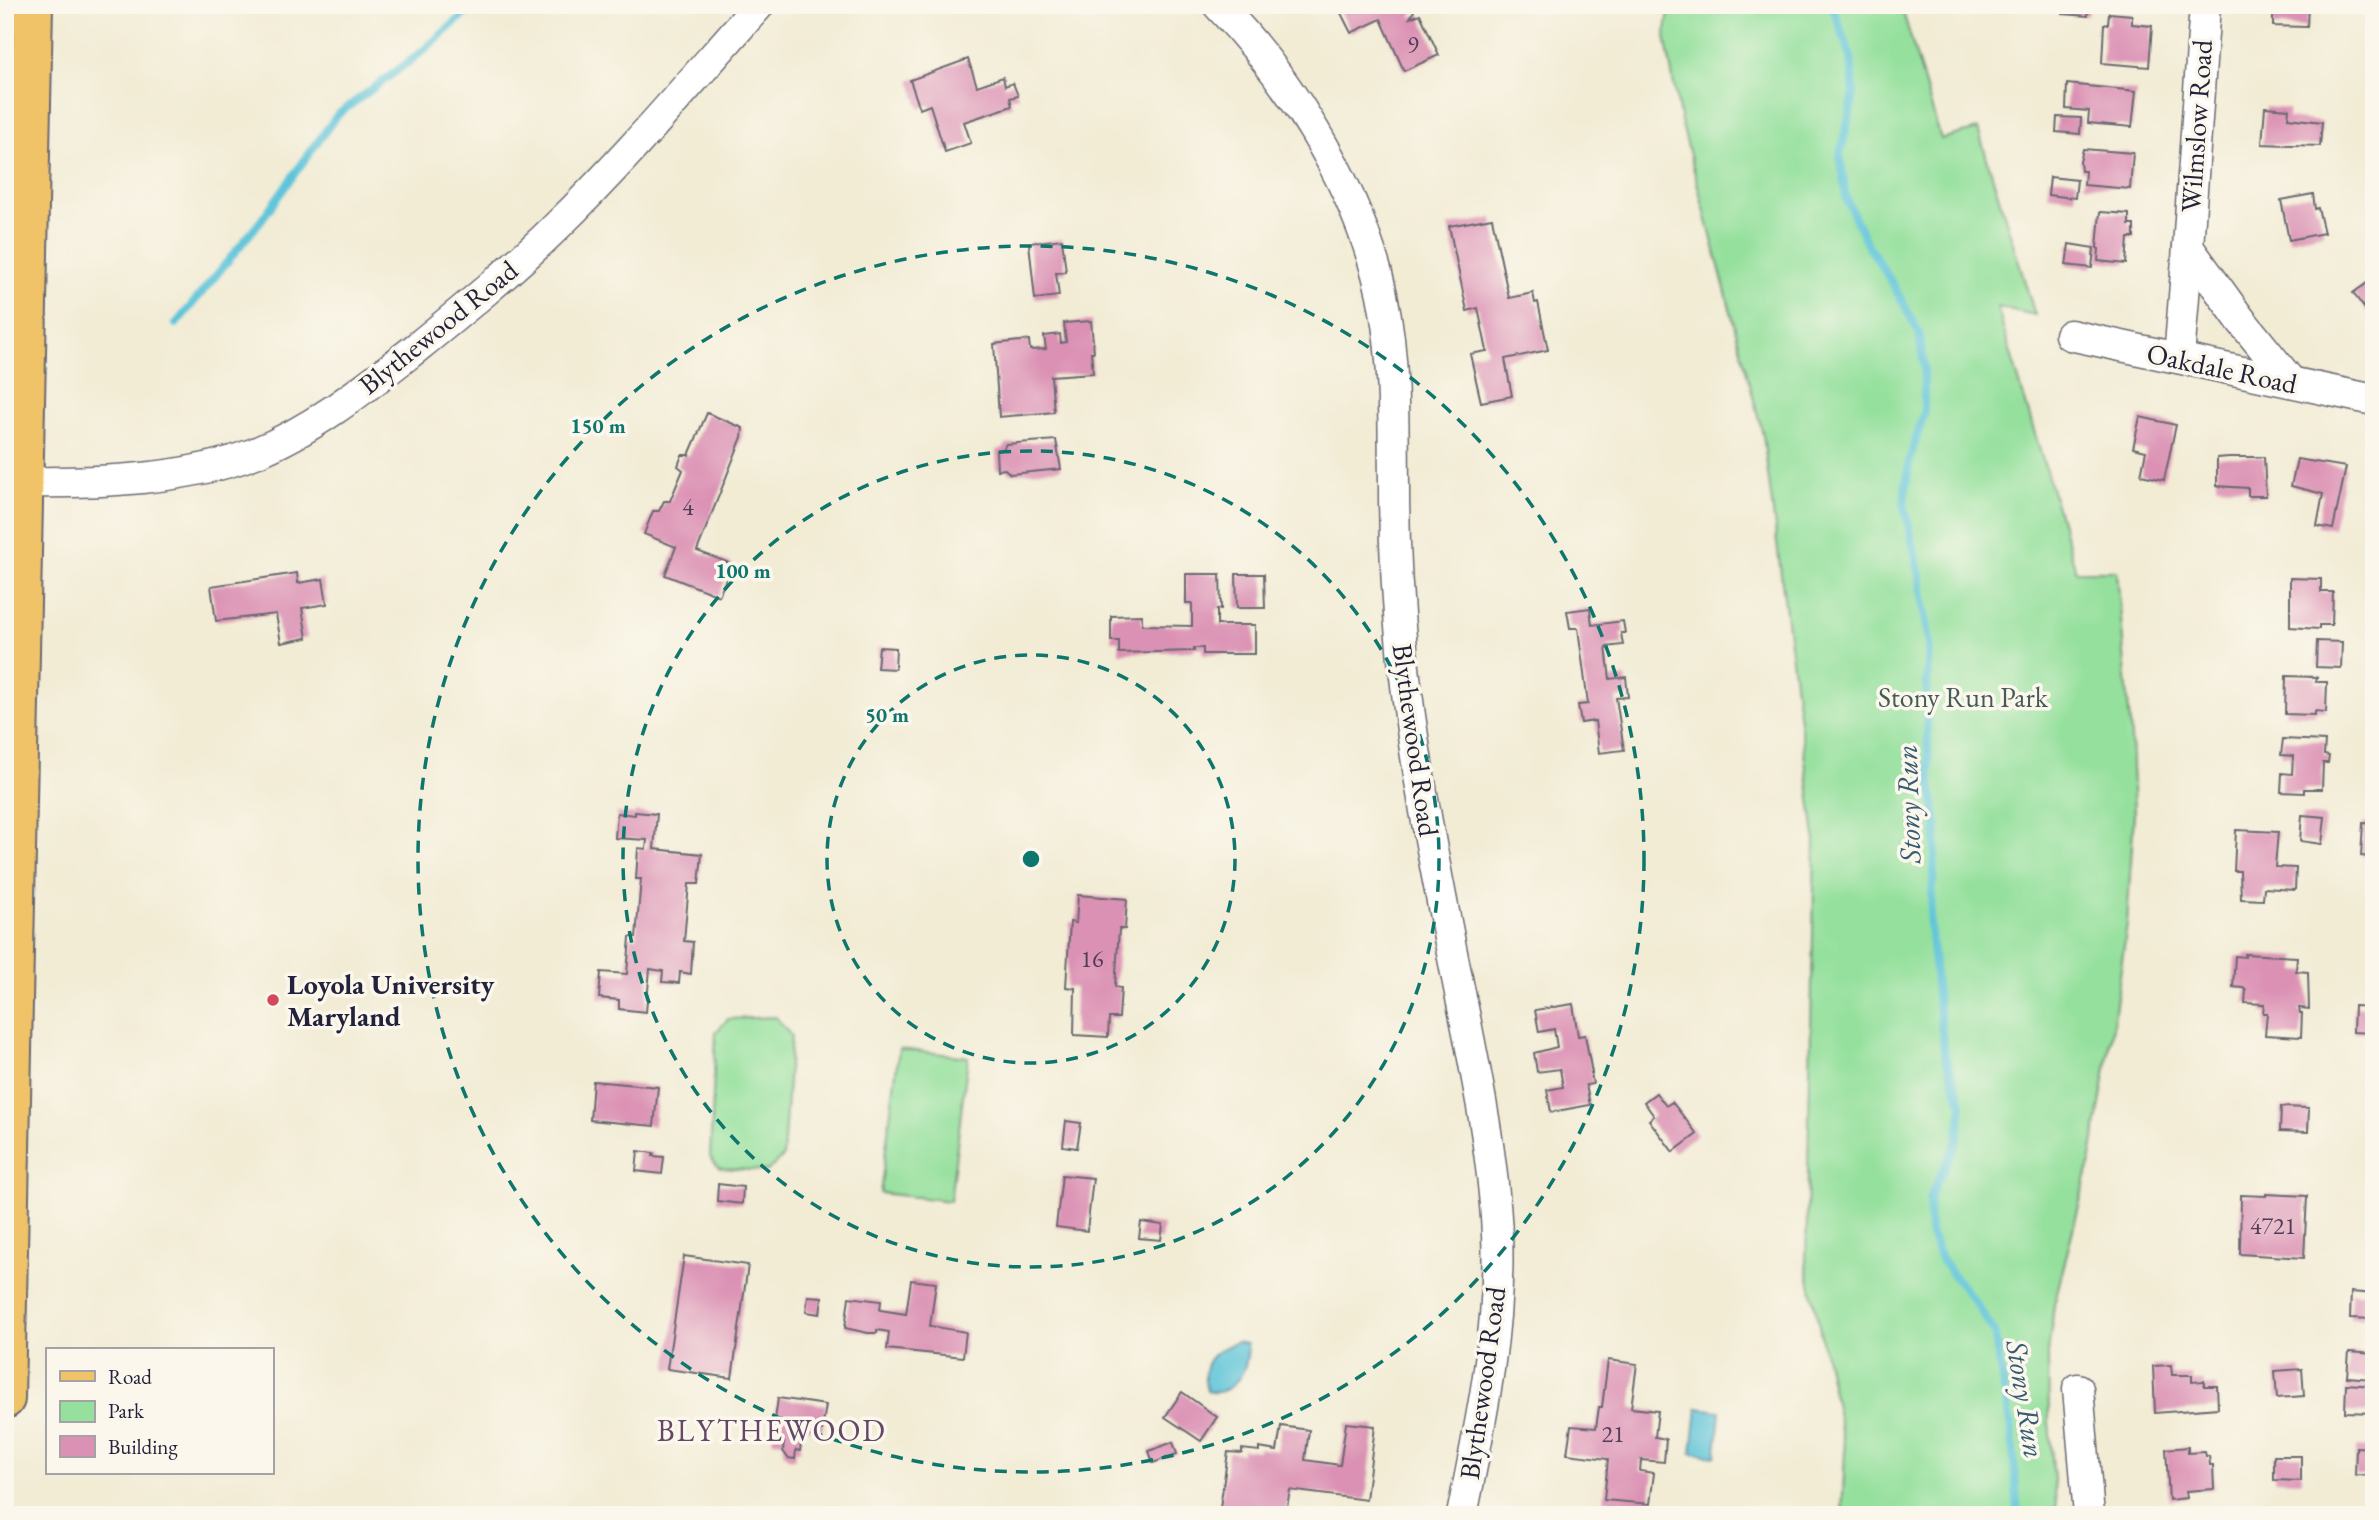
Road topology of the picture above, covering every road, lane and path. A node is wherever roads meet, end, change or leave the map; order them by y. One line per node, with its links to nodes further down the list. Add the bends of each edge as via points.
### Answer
1 (33, 5): 10 (main road)
2 (759, 5): 10 (street, Blythewood Road, via 555,229 473,302 332,411 255,453 210,466 133,477)
3 (1218, 5): 13 (street, Blythewood Road, via 1259,52 1327,152 1361,229 1385,310 1393,391 1403,657 1424,812 1480,1097 1497,1234 1493,1338)
4 (2204, 5): 5 (street, Wilmslow Road)
5 (2188, 247): 7 (street, Wilmslow Road); 8 (street, Wilmslow Road)
6 (2070, 335): 7 (street, Oakdale Road)
7 (2179, 358): 8 (street, Oakdale Road)
8 (2291, 382): 9 (street, Oakdale Road)
9 (2374, 400)
10 (25, 482): 12 (main road)
11 (2078, 1389): 14 (street)
12 (5, 1399)
13 (1462, 1515)
14 (2089, 1515)

